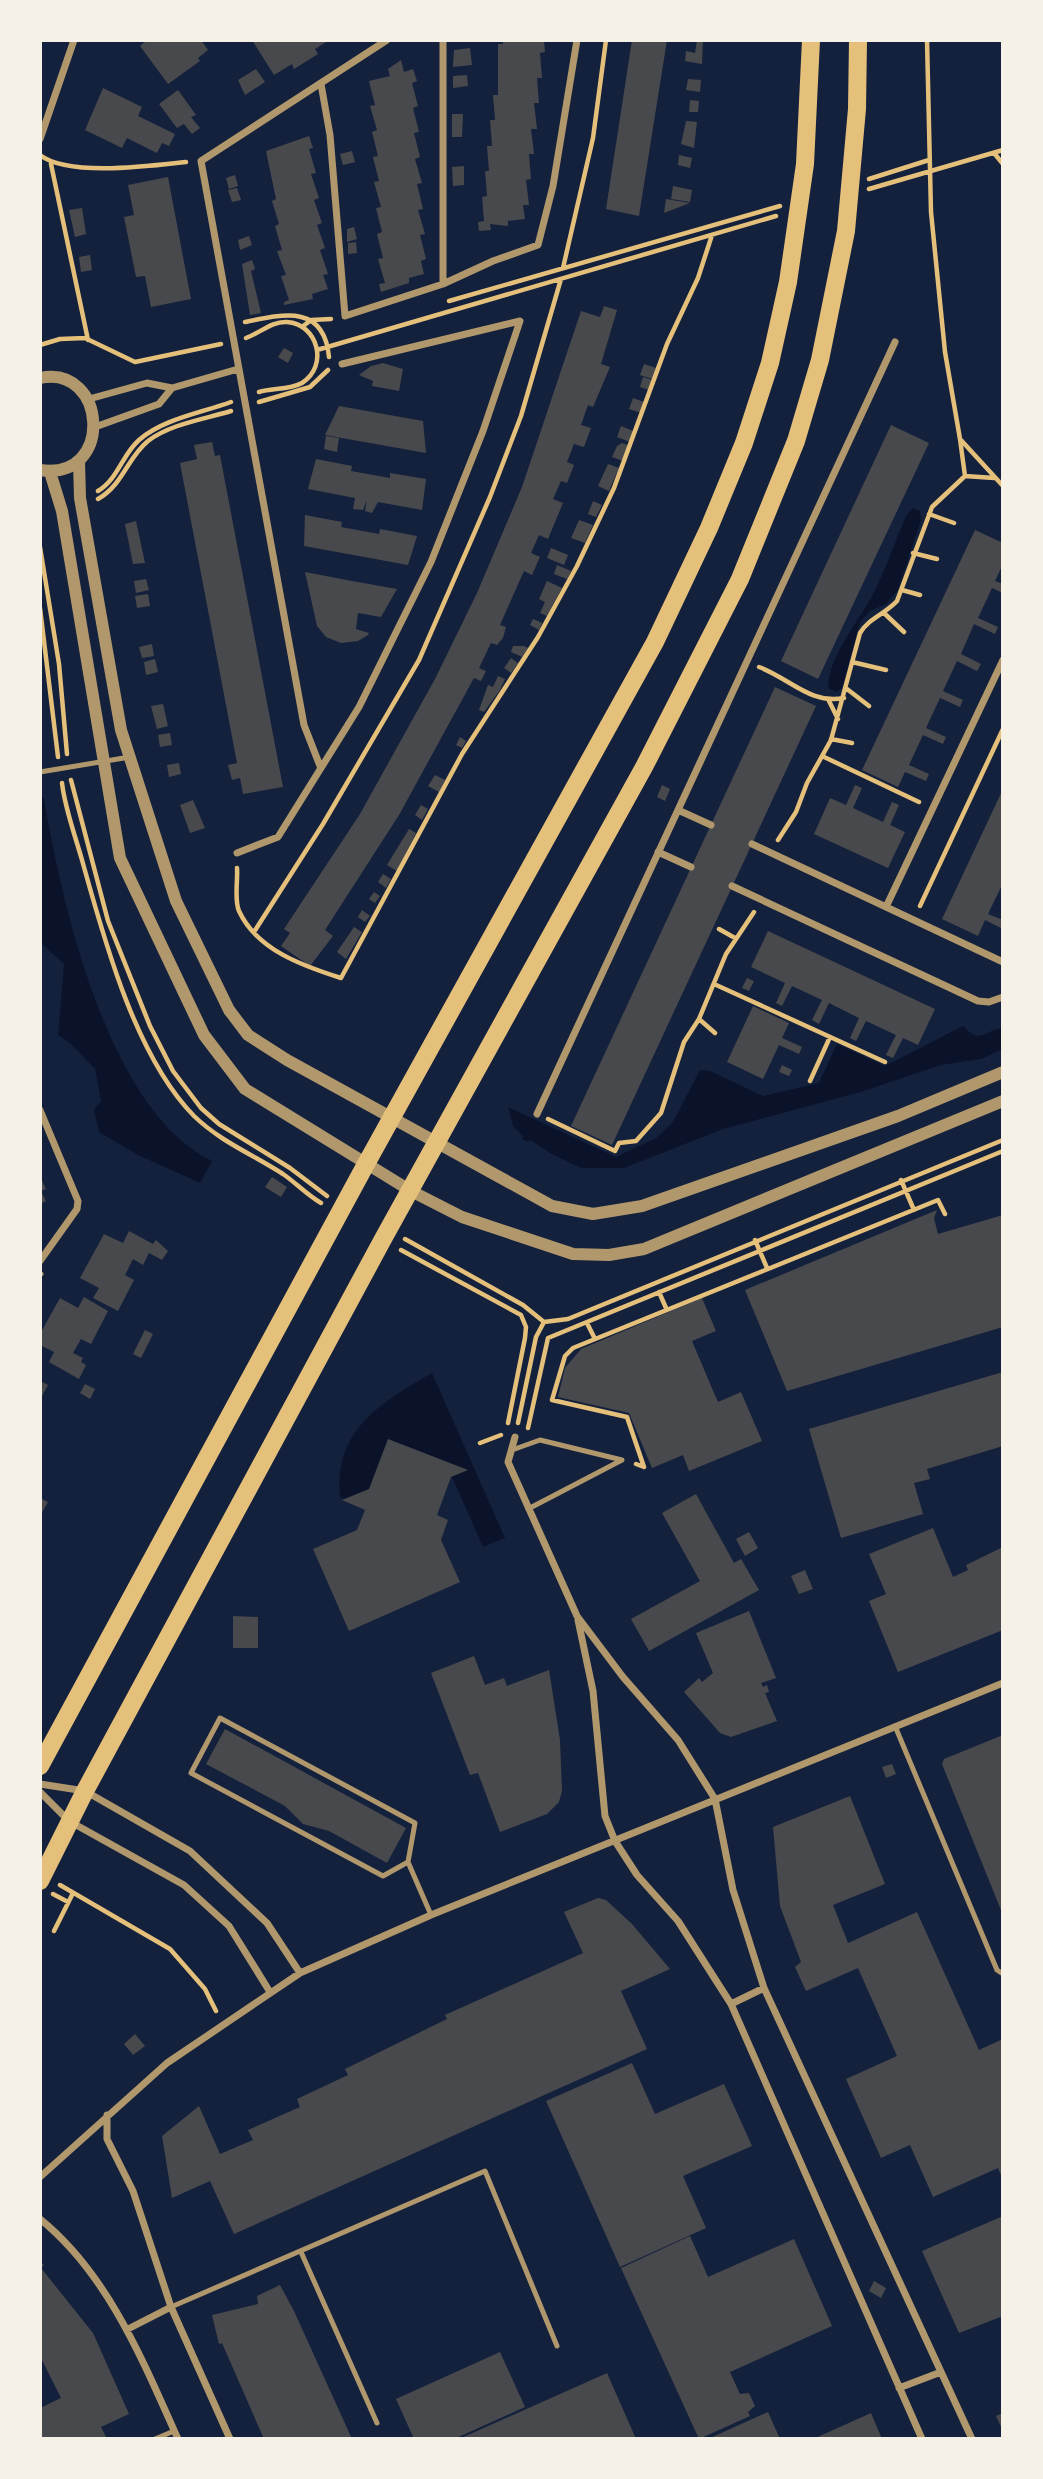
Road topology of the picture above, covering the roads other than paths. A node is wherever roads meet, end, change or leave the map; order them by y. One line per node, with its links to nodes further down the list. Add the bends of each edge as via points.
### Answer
1 (74, 40): 8 (street)
2 (387, 40): 7 (street)
3 (443, 40): 9 (street)
4 (577, 40): 9 (street, via 553,186 538,245)
5 (811, 40): 38 (main road, via 796,238 770,363 744,443 655,642)
6 (858, 40): 39 (main road, via 854,155 840,265 820,360 775,498 669,719)
7 (321, 84): 9 (street, via 330,135 345,316); 12 (street, via 201,161)
8 (40, 139)
9 (443, 284)
10 (895, 342): 24 (street)
11 (342, 365): 22 (street, via 520,321 431,562 359,707)
12 (238, 369): 14 (street); 22 (street, via 304,724)
13 (40, 378): 15 (street, via 62,378)
14 (172, 388): 15 (street, via 147,383); 16 (street, via 159,404)
15 (89, 399): 16 (street)
16 (95, 427): 17 (street)
17 (79, 461): 18 (street); 20 (street, via 121,730)
18 (45, 471): 21 (street, via 62,511)
19 (1003, 660): 31 (street)
20 (130, 757): 21 (lane); 38 (street, via 176,901 229,1010 248,1035)
21 (102, 761): 23 (lane); 40 (street, via 120,858 204,1035 245,1089)
22 (320, 766): 28 (street, via 278,837)
23 (40, 772)
24 (678, 810): 25 (street); 27 (street)
25 (711, 825)
26 (752, 844): 31 (street)
27 (658, 852): 29 (street); 37 (street)
28 (237, 853)
29 (691, 867)
30 (733, 886): 33 (street, via 978,1001)
31 (886, 907): 32 (street)
32 (1003, 962)
33 (1003, 997)
34 (1003, 1072): 39 (street, via 898,1116 642,1206 593,1214 552,1206)
35 (1003, 1101): 41 (street, via 644,1249 617,1255 583,1255 552,1248 462,1217)
36 (40, 1110): 42 (street, via 78,1201)
37 (537, 1114)
38 (393, 1119): 39 (street); 40 (main road)
39 (438, 1144): 41 (main road)
40 (366, 1164): 41 (street); 49 (main road)
41 (411, 1191): 51 (main road)
42 (40, 1261)
43 (515, 1437): 44 (street)
44 (511, 1450): 45 (street, via 508,1462); 45 (lane, via 540,1440 622,1460)
45 (528, 1509): 46 (street)
46 (577, 1616): 53 (street, via 678,1740); 55 (street, via 593,1691 605,1816)
47 (1003, 1683): 48 (street)
48 (895, 1726): 53 (street); 60 (lane, via 997,1970)
49 (40, 1766)
50 (40, 1784): 51 (street)
51 (85, 1791): 54 (main road); 59 (street, via 190,1851 267,1923)
52 (40, 1792): 54 (street)
53 (715, 1799): 55 (street); 61 (street, via 733,1890)
54 (69, 1821): 57 (main road); 62 (street, via 184,1885 229,1926)
55 (615, 1842): 58 (street); 63 (street, via 636,1875 678,1921)
56 (408, 1862): 56 (lane, via 415,1823 220,1718 191,1773 383,1876); 58 (lane)
57 (42, 1878)
58 (431, 1914): 59 (street)
59 (300, 1973): 62 (street)
60 (1003, 1974)
61 (764, 1988): 63 (street); 71 (street)
62 (270, 1993): 64 (street, via 167,2063)
63 (731, 2004): 72 (street)
64 (107, 2115): 65 (street); 68 (street, via 107,2139 134,2191)
65 (40, 2177)
66 (40, 2219): 69 (street, via 64,2238)
67 (302, 2252): 68 (lane); 70 (lane, via 485,2171); 73 (lane)
68 (171, 2307): 69 (street); 77 (street)
69 (128, 2329): 74 (street)
70 (556, 2346)
71 (941, 2372): 72 (street); 79 (street)
72 (899, 2388): 78 (street)
73 (377, 2423)
74 (174, 2431): 75 (lane); 76 (street)
75 (155, 2439)
76 (178, 2439)
77 (230, 2439)
78 (922, 2439)
79 (972, 2439)

